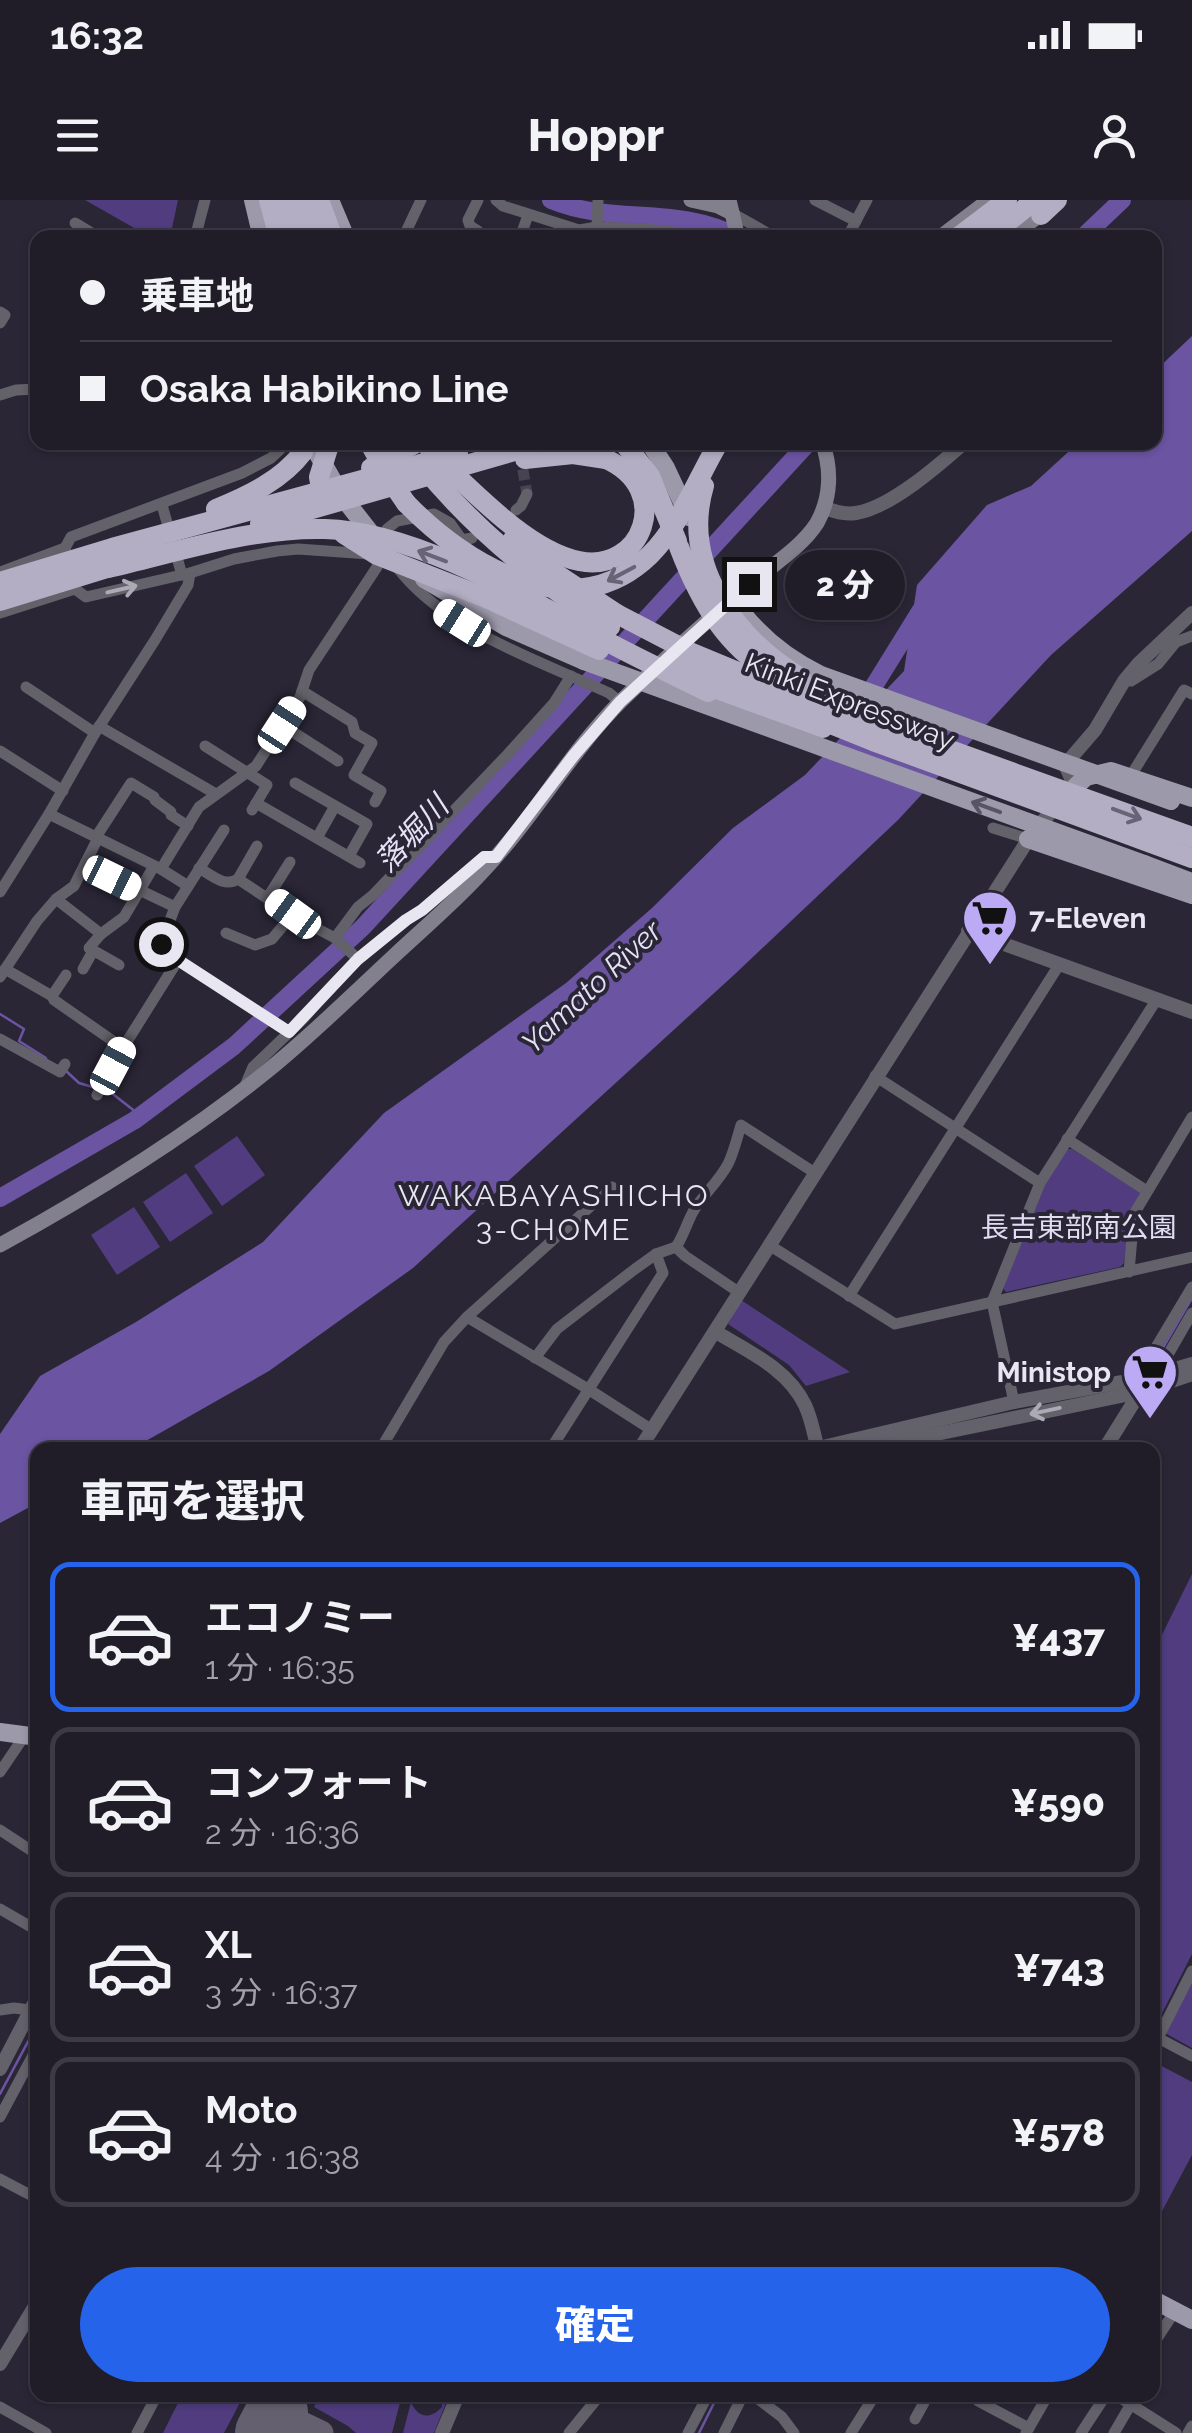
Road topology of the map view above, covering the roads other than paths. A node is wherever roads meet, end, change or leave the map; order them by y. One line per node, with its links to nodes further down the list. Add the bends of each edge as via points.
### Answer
1 (205, 200): 25 (street)
2 (254, 200): 26 (main road)
3 (270, 200): 27 (highway)
4 (283, 200): 28 (highway)
5 (301, 200): 29 (highway)
6 (319, 200): 30 (highway)
7 (330, 200): 31 (main road)
8 (421, 200): 32 (street)
9 (478, 200): 33 (street, via 468,220)
10 (496, 200): 20 (street)
11 (598, 200): 23 (street)
12 (690, 200): 19 (main road)
13 (815, 200): 21 (street)
14 (868, 200): 21 (street)
15 (989, 200): 40 (main road)
16 (1006, 200): 41 (highway)
17 (1058, 200): 18 (highway)
18 (1038, 207): 42 (highway); 43 (main road)
19 (732, 211): 38 (street)
20 (528, 215): 34 (street); 35 (street)
21 (856, 221): 39 (street)
22 (75, 224): 24 (street)
23 (597, 226): 36 (street); 37 (street)
24 (86, 230)
25 (198, 230)
26 (260, 230)
27 (277, 230)
28 (293, 230)
29 (310, 230)
30 (329, 230)
31 (343, 230)
32 (407, 230)
33 (476, 230)
34 (523, 230)
35 (567, 230)
36 (588, 230)
37 (648, 230)
38 (763, 230)
39 (851, 230)
40 (949, 230)
41 (967, 230)
42 (1001, 230)
43 (1014, 230)
44 (0, 312): 45 (street)
45 (0, 323)
46 (30, 389): 47 (street)
47 (0, 394)
48 (278, 450): 65 (street, via 257,467)
49 (303, 450): 72 (highway, bridge, via 247,495)
50 (315, 450): 69 (main road)
51 (328, 450): 86 (highway, bridge, via 319,478 322,500 356,544)
52 (373, 450): 58 (highway, one-way to 52, bridge, via 658,546 627,572 588,588 523,582 452,543 406,503)
53 (464, 450): 62 (highway, bridge)
54 (488, 450): 62 (highway, bridge)
55 (629, 450): 90 (highway, bridge, via 650,476 694,584 732,642 784,679)
56 (654, 450): 71 (main road)
57 (706, 450): 71 (main road, via 696,491)
58 (716, 450)
59 (718, 450): 90 (highway, bridge, via 698,525 704,566 721,602 789,671)
60 (824, 450): 66 (main road, via 829,480)
61 (956, 450): 66 (street, via 867,510)
62 (429, 458): 64 (highway, bridge); 64 (highway, bridge, via 490,507 524,534 583,562 621,553 643,522 638,483 606,459 584,454 508,462 381,494); 72 (highway, bridge); 80 (highway, Kinki Expressway, via 470,518 520,564 567,600)
63 (527, 494): 67 (street)
64 (358, 497): 72 (highway, bridge)
65 (162, 505): 70 (street, via 71,537); 74 (street)
66 (824, 508): 88 (main road, via 792,550)
67 (516, 510)
68 (472, 538): 69 (street, via 462,540 444,518 428,514 392,524)
69 (382, 547): 74 (street, via 367,554 276,551); 82 (main road, via 429,583); 85 (street)
70 (65, 548): 73 (street); 76 (street)
71 (704, 550): 106 (main road, bridge, via 744,615 807,668)
72 (110, 558): 75 (highway, bridge); 77 (highway, bridge); 86 (highway, one-way to 72, bridge, via 494,582 360,534 311,528)
73 (0, 572)
74 (186, 574): 76 (street, one-way to 74, via 86,597); 91 (street, via 188,584)
75 (0, 582)
76 (75, 589): 78 (street)
77 (0, 601)
78 (0, 613)
79 (1192, 613): 83 (street)
80 (613, 621): 92 (highway, Kinki Expressway, bridge, via 650,650); 104 (highway, Kinki Expressway, bridge)
81 (1192, 636): 83 (street)
82 (578, 672): 88 (street); 123 (main road, one-way to 82, bridge); 135 (street)
83 (1124, 681): 99 (street, via 1066,767)
84 (26, 688): 91 (street)
85 (302, 691): 89 (street); 103 (street, via 372,743 354,775 381,791)
86 (708, 692): 92 (highway, bridge)
87 (1192, 694): 97 (street, via 1184,690)
88 (615, 697): 116 (main road)
89 (282, 725): 95 (street); 96 (street)
90 (906, 725): 104 (highway, bridge)
91 (97, 729): 100 (street); 101 (street)
92 (873, 742): 117 (highway, Kinki Expressway, bridge)
93 (205, 746): 96 (street)
94 (0, 751): 100 (street)
95 (338, 761)
96 (248, 772): 101 (street); 112 (street, via 267,785 254,807)
97 (1130, 776): 99 (main road, via 1102,772); 102 (main road)
98 (295, 783): 105 (street)
99 (1076, 787): 114 (street)
100 (63, 791): 107 (street)
101 (216, 794): 108 (street)
102 (1192, 798)
103 (375, 802)
104 (1093, 802): 113 (highway, Kinki Expressway, one-way to 113, bridge)
105 (335, 806): 112 (street); 112 (street, via 368,824 354,860)
106 (1192, 809)
107 (49, 814): 111 (street); 126 (street)
108 (188, 826): 111 (street, via 131,783); 120 (street)
109 (993, 828): 114 (street)
110 (224, 830): 121 (street)
111 (97, 837): 119 (street); 120 (street)
112 (317, 838)
113 (1192, 838)
114 (1028, 839): 127 (main road); 132 (street)
115 (257, 846): 122 (street)
116 (496, 857): 137 (street, via 484,857); 152 (main road, via 300,1044)
117 (1192, 860)
118 (290, 862): 128 (street)
119 (84, 864): 125 (street); 129 (street, via 74,886)
120 (157, 868): 124 (street); 125 (street)
121 (199, 868): 122 (street, via 226,883); 124 (street)
122 (238, 880): 128 (street)
123 (1192, 882)
124 (188, 886): 130 (street)
125 (139, 891): 130 (street); 134 (street, via 124,917)
126 (0, 892)
127 (1192, 895)
128 (268, 896): 131 (street)
129 (56, 898): 134 (street); 142 (street)
130 (175, 907): 138 (street, via 161,944)
131 (293, 914): 133 (street, via 272,939 255,946); 135 (street)
132 (968, 931): 140 (street); 151 (street)
133 (226, 933)
134 (102, 934): 136 (street)
135 (335, 938): 137 (street)
136 (93, 950): 139 (street); 141 (street)
137 (358, 959): 147 (street)
138 (178, 960): 147 (street); 149 (street)
139 (119, 965)
140 (1059, 965): 145 (street); 155 (street)
141 (83, 968)
142 (3, 973): 144 (street)
143 (66, 974): 144 (street)
144 (52, 996): 149 (street)
145 (1157, 999): 146 (street); 156 (street)
146 (1192, 1012)
147 (285, 1029): 152 (street)
148 (0, 1040): 150 (street)
149 (123, 1048): 153 (street)
150 (62, 1068)
151 (876, 1076): 155 (street); 157 (street)
152 (242, 1090): 161 (main road, via 112,1179)
153 (99, 1091)
154 (1192, 1117): 160 (street)
155 (955, 1129): 158 (street); 169 (street)
156 (1067, 1139): 158 (street); 160 (street)
157 (814, 1173): 162 (street); 163 (street, via 741,1125 730,1161)
158 (1040, 1182): 170 (street)
159 (612, 1187): 172 (street)
160 (1148, 1191): 166 (street, via 1134,1214)
161 (0, 1244)
162 (770, 1245): 168 (street); 169 (street)
163 (676, 1246): 164 (street); 168 (street)
164 (656, 1254): 174 (street, via 557,1329); 178 (street, via 662,1273)
165 (1192, 1257): 166 (street)
166 (1129, 1272): 170 (street)
167 (1192, 1288): 177 (street, via 1146,1364)
168 (740, 1292): 173 (street)
169 (849, 1296): 170 (street, via 895,1324)
170 (992, 1302): 179 (street)
171 (1192, 1313): 177 (street, via 1162,1365)
172 (467, 1317): 174 (street); 181 (street, via 444,1342)
173 (716, 1332): 180 (street); 184 (street, via 791,1382)
174 (535, 1358): 178 (street)
175 (1192, 1364): 177 (street)
176 (1192, 1374): 177 (street)
177 (1142, 1385): 179 (street); 186 (street, one-way to 186); 187 (street)
178 (588, 1389): 180 (street); 182 (street)
179 (1014, 1402): 185 (street)
180 (652, 1430): 183 (street)
181 (385, 1442)
182 (555, 1442)
183 (644, 1442)
184 (815, 1442)
185 (849, 1442)
186 (928, 1442)
187 (1109, 1442)
188 (0, 1732): 189 (main road)
189 (30, 1736)
190 (30, 1737): 191 (street)
191 (0, 1772)
192 (0, 1830): 193 (street)
193 (30, 1849)
194 (0, 1909): 195 (street)
195 (30, 1926)
196 (1192, 1971): 200 (street)
197 (30, 2003): 198 (street)
198 (0, 2010)
199 (30, 2015): 201 (street)
200 (1160, 2034)
201 (22, 2035): 203 (street); 206 (street)
202 (1160, 2039): 205 (street)
203 (30, 2040)
204 (30, 2051): 206 (street)
205 (1192, 2056)
206 (8, 2069): 207 (street)
207 (0, 2116)
208 (0, 2179): 209 (street)
209 (30, 2195)
210 (1160, 2304): 211 (main road)
211 (1184, 2315): 213 (street)
212 (30, 2317): 214 (street)
213 (1160, 2338)
214 (0, 2364)
215 (153, 2402): 233 (street)
216 (455, 2402): 234 (street)
217 (594, 2402): 235 (street)
218 (704, 2402): 236 (street)
219 (740, 2402): 237 (street)
220 (762, 2402): 238 (street)
221 (871, 2402): 239 (street)
222 (924, 2402): 229 (street)
223 (980, 2402): 231 (street)
224 (1044, 2402): 231 (street)
225 (1101, 2402): 240 (street)
226 (1128, 2402): 227 (street)
227 (1131, 2404): 241 (street); 242 (street)
228 (0, 2407): 232 (street)
229 (914, 2420)
230 (1192, 2426): 243 (street)
231 (1028, 2430)
232 (46, 2433)
233 (137, 2433)
234 (442, 2433)
235 (568, 2433)
236 (688, 2433)
237 (724, 2433)
238 (794, 2433)
239 (851, 2433)
240 (1081, 2433)
241 (1114, 2433)
242 (1176, 2433)
243 (1188, 2433)

